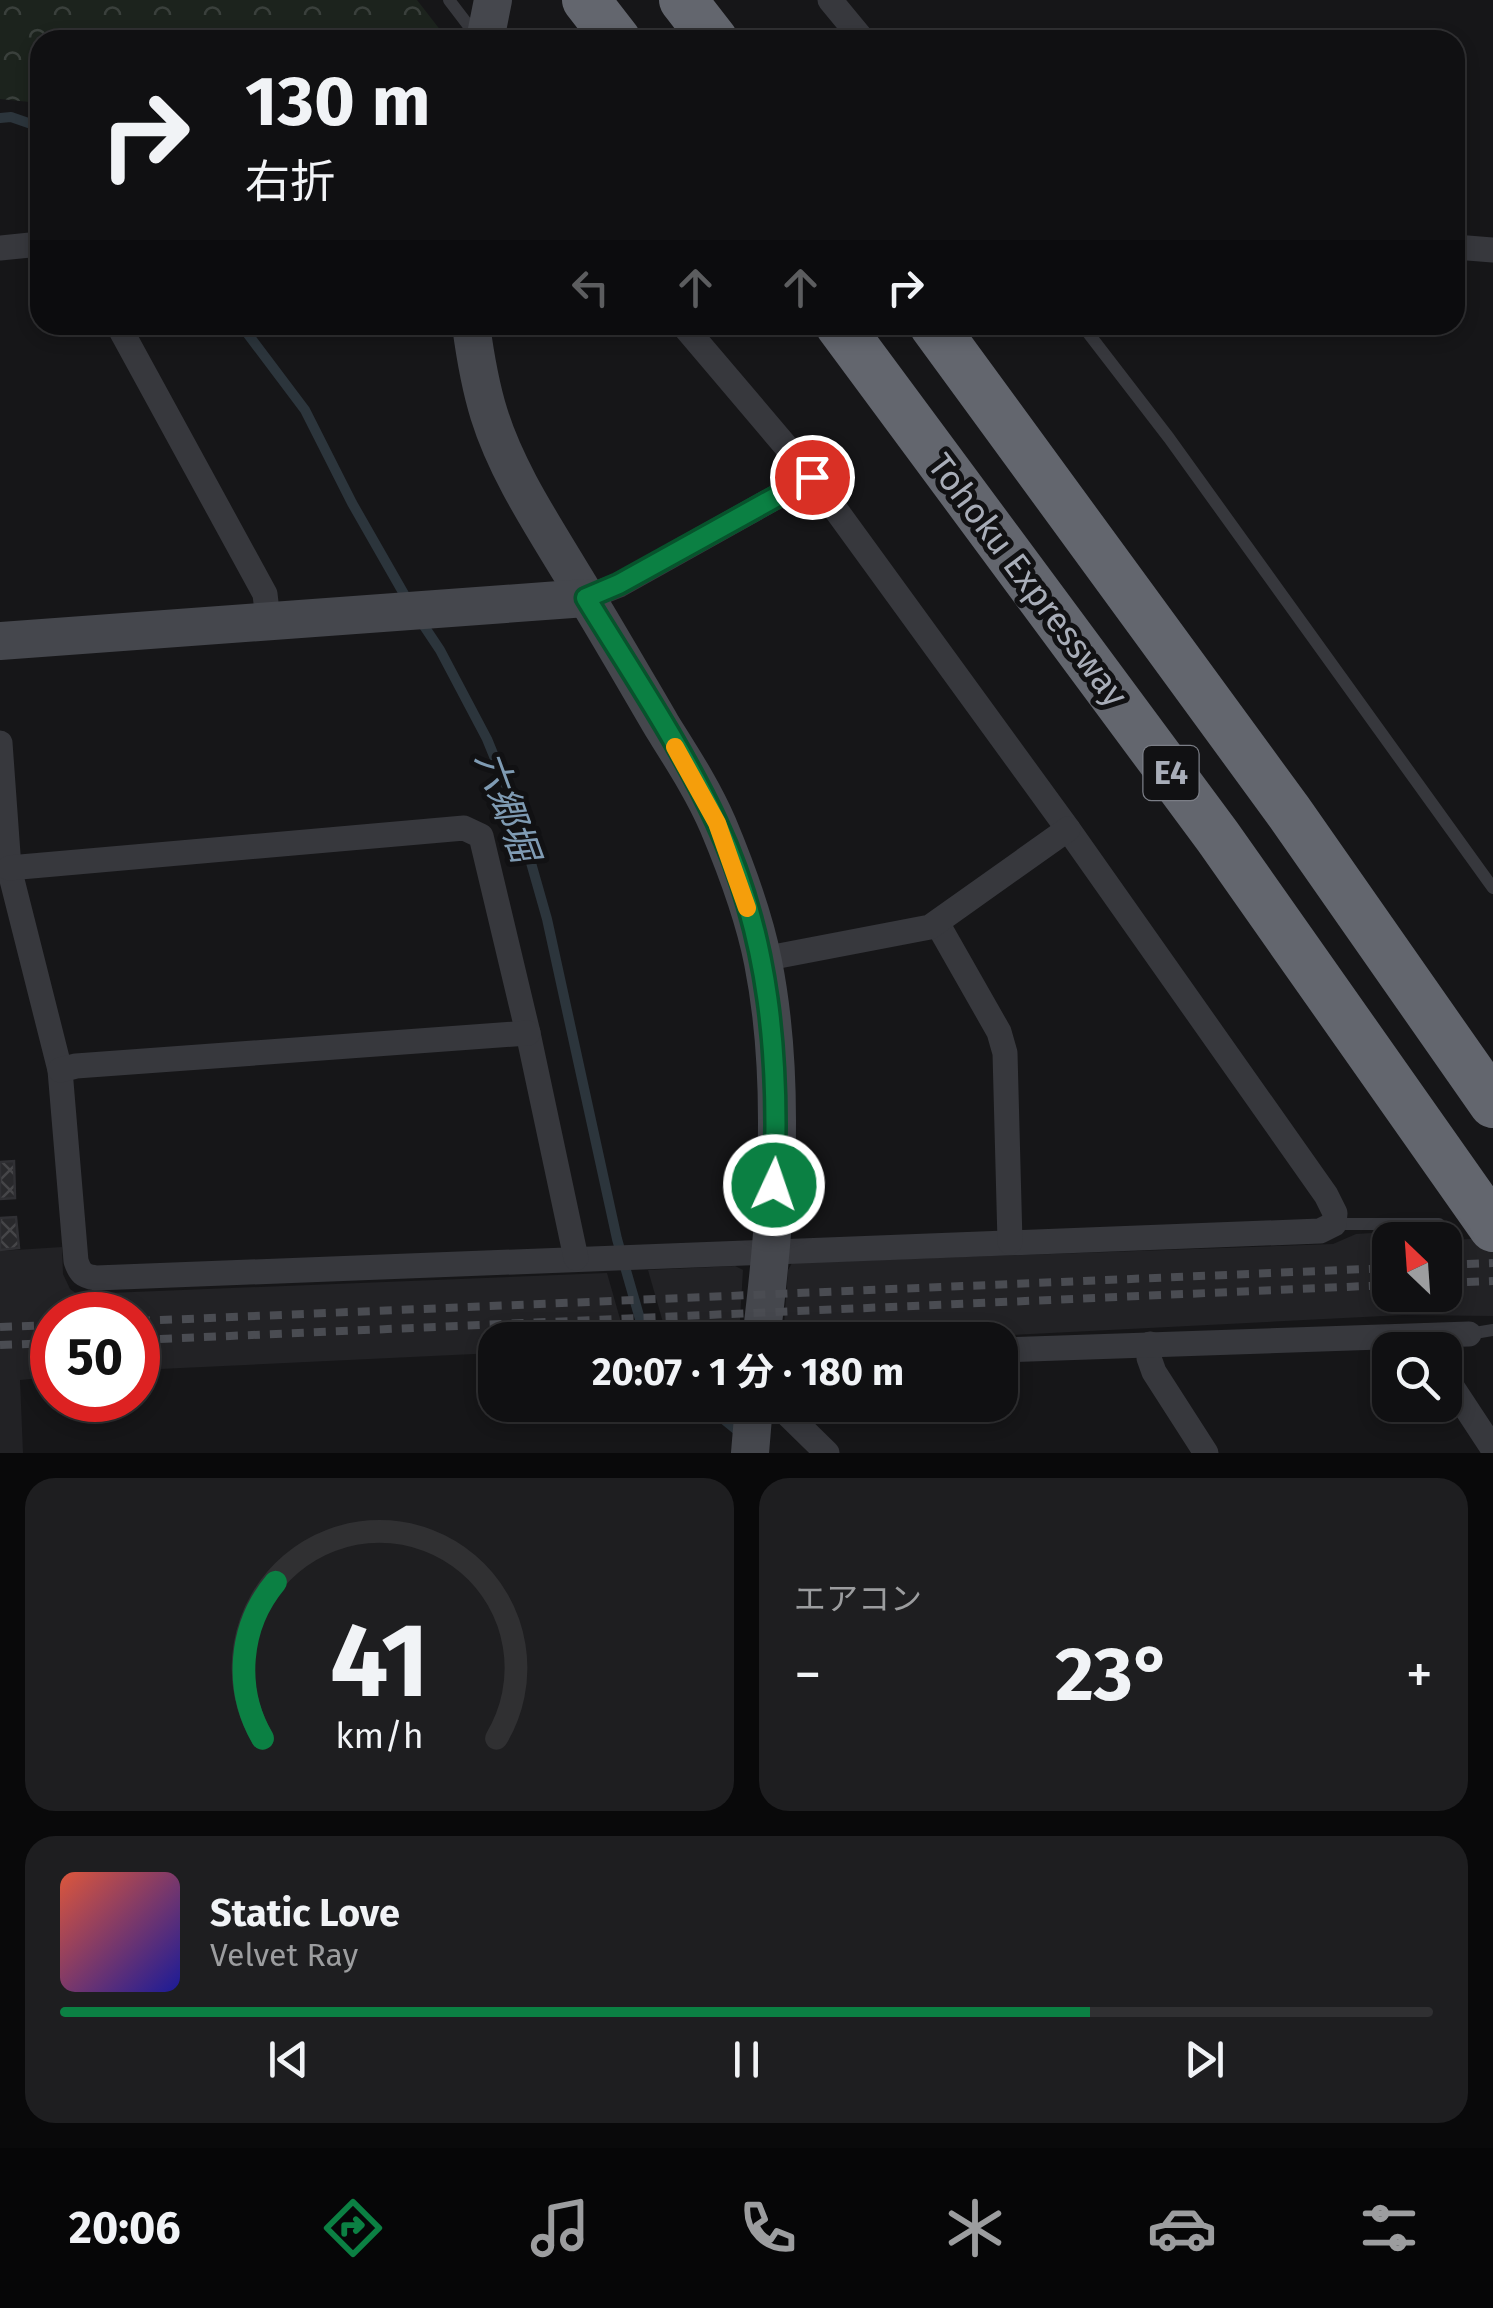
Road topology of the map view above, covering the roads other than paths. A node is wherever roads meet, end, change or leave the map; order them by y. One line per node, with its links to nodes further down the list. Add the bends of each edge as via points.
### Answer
1 (449, 0): 6 (lane)
2 (493, 0): 7 (main road)
3 (586, 0): 8 (highway)
4 (683, 0): 9 (highway)
5 (830, 0): 10 (street)
6 (474, 30)
7 (486, 30)
8 (609, 30)
9 (706, 30)
10 (855, 30)
11 (30, 245): 12 (street)
12 (0, 248)
13 (1465, 249): 14 (street)
14 (1493, 250)
15 (123, 335): 23 (street, via 265,594)
16 (472, 335): 22 (main road, via 496,432)
17 (691, 335): 21 (street)
18 (845, 335): 36 (highway, Tohoku Expressway / E4, via 1218,837)
19 (941, 335): 33 (highway, Tohoku Expressway / E4)
20 (1090, 335): 28 (lane)
21 (812, 477): 22 (street); 26 (street)
22 (586, 598): 23 (main road); 30 (main road, via 717,823)
23 (268, 620): 24 (main road)
24 (0, 641)
25 (0, 743): 27 (street)
26 (1068, 829): 29 (street); 34 (street, via 1326,1195)
27 (9, 868): 31 (street, via 464,828 481,836); 32 (street)
28 (1493, 888)
29 (938, 924): 30 (street); 37 (street, via 1005,1053)
30 (762, 959): 38 (main road, via 777,1118)
31 (528, 1033): 32 (street); 39 (street)
32 (60, 1070): 39 (street, via 76,1261 86,1276)
33 (1493, 1104)
34 (1334, 1224): 35 (lane); 37 (street, via 1320,1230)
35 (1372, 1224)
36 (1493, 1228)
37 (1010, 1242): 38 (street)
38 (770, 1252): 39 (street); 40 (main road)
39 (588, 1257)
40 (763, 1322)
41 (1372, 1342): 42 (street)
42 (1150, 1344): 43 (street); 50 (street, via 1154,1372)
43 (1018, 1349)
44 (1462, 1402): 47 (street)
45 (758, 1422): 48 (main road)
46 (783, 1422): 49 (street)
47 (1493, 1449)
48 (750, 1453)
49 (827, 1453)
50 (1206, 1453)

